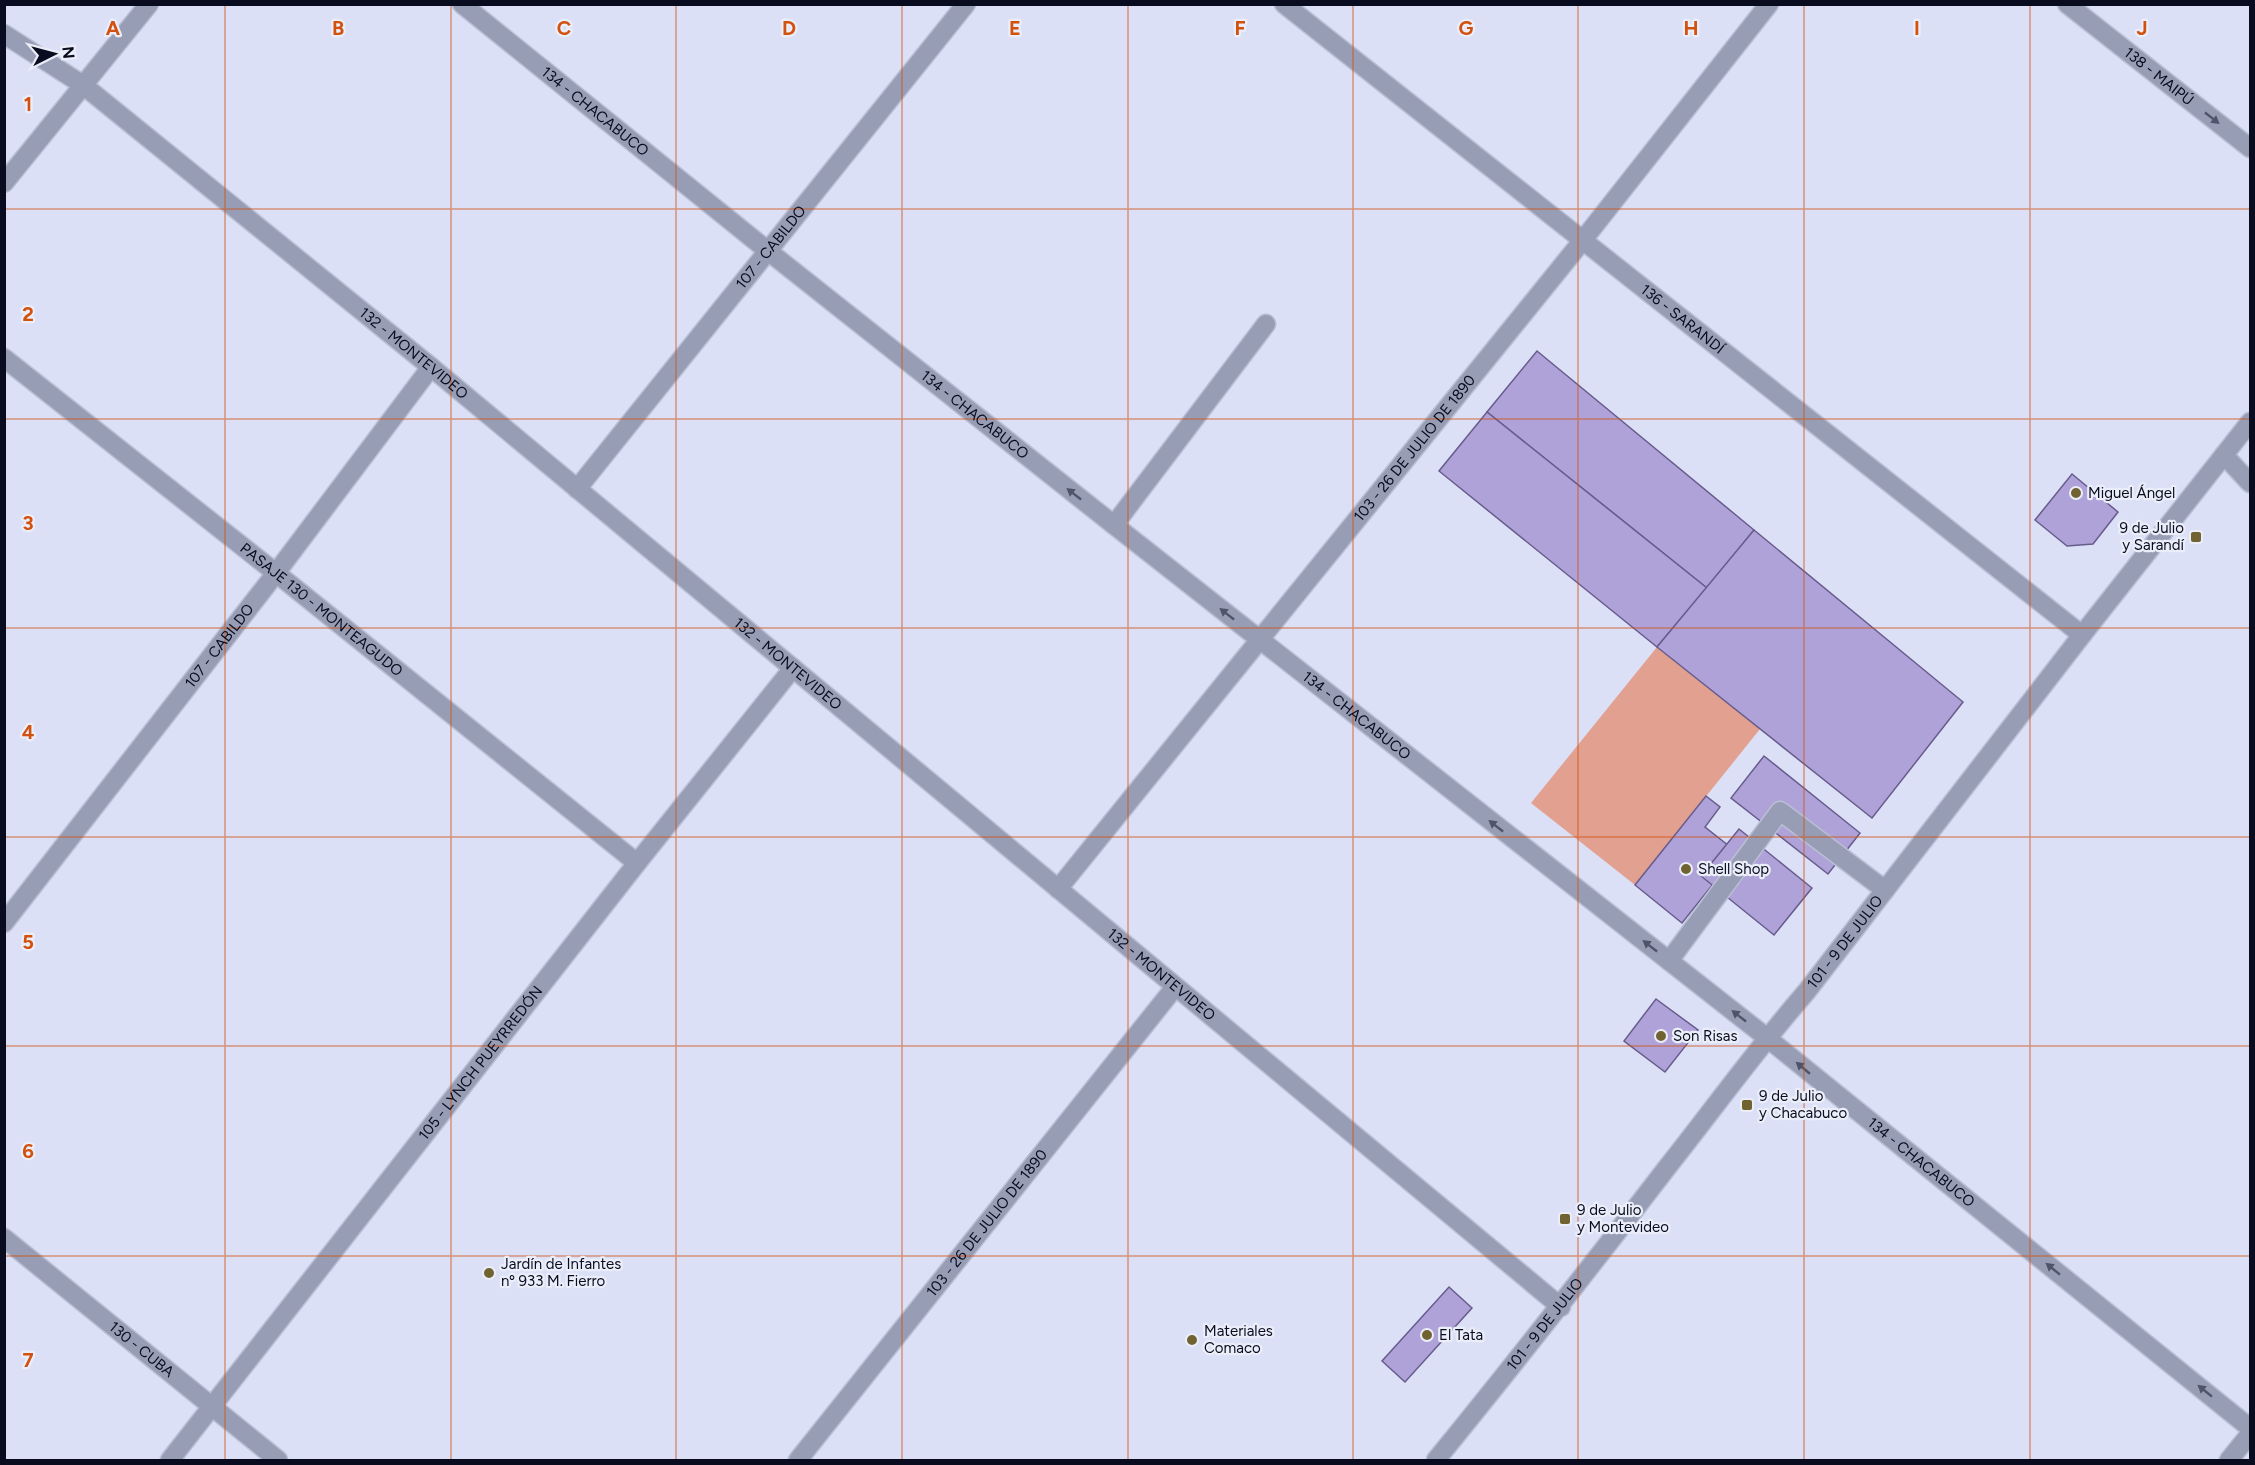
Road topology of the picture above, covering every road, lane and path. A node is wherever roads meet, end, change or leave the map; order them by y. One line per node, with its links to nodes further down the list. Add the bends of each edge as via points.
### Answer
1 (149, 4): 8 (street)
2 (462, 4): 12 (street, 134 - CHACABUCO)
3 (966, 4): 12 (street, 107 - CABILDO)
4 (1284, 4): 11 (street, 136 - SARANDÍ)
5 (1769, 4): 11 (street, 103 - 26 DE JULIO DE 1890)
6 (2067, 4): 9 (street, 138 - MAIPÚ, one-way to 9)
7 (4, 34): 8 (street, 132 - MONTEVIDEO)
8 (83, 85): 10 (street); 15 (street, 132 - MONTEVIDEO)
9 (2250, 148)
10 (4, 183)
11 (1583, 240): 22 (street, 136 - SARANDÍ); 23 (street, 103 - 26 DE JULIO DE 1890)
12 (768, 251): 19 (street, 107 - CABILDO); 20 (street, 134 - CHACABUCO, one-way to 12)
13 (1266, 324): 20 (street)
14 (4, 358): 21 (street, PASAJE 130 - MONTEAGUDO)
15 (431, 367): 19 (street, 132 - MONTEVIDEO); 21 (street, 107 - CABILDO)
16 (2250, 422): 17 (street, 101 - 9 DE JULIO)
17 (2224, 455): 18 (street); 22 (street, 101 - 9 DE JULIO)
18 (2250, 483)
19 (577, 489): 24 (street, 132 - MONTEVIDEO)
20 (1114, 525): 23 (street, 134 - CHACABUCO, one-way to 20)
21 (276, 573): 25 (street, PASAJE 130 - MONTEAGUDO); 28 (street, 107 - CABILDO)
22 (2082, 635): 27 (street, 101 - 9 DE JULIO)
23 (1260, 640): 26 (street, 103 - 26 DE JULIO DE 1890); 29 (street, 134 - CHACABUCO, one-way to 23)
24 (793, 668): 25 (street, 105 - LYNCH PUEYRREDÓN); 26 (street, 132 - MONTEVIDEO)
25 (637, 863): 34 (street, 105 - LYNCH PUEYRREDÓN)
26 (1058, 889): 30 (street, 132 - MONTEVIDEO)
27 (1885, 890): 29 (street, via 1780,811); 31 (street, 101 - 9 DE JULIO)
28 (4, 923)
29 (1669, 961): 31 (street, 134 - CHACABUCO, one-way to 29)
30 (1174, 987): 33 (street, 132 - MONTEVIDEO); 39 (street, 103 - 26 DE JULIO DE 1890)
31 (1766, 1037): 33 (street, 101 - 9 DE JULIO); 35 (street, 134 - CHACABUCO, one-way to 31)
32 (4, 1238): 34 (street, 130 - CUBA)
33 (1561, 1307): 40 (street, 101 - 9 DE JULIO)
34 (212, 1408): 37 (street, 105 - LYNCH PUEYRREDÓN); 38 (street, 130 - CUBA)
35 (2250, 1428)
36 (2250, 1434): 41 (street)
37 (170, 1461)
38 (278, 1461)
39 (798, 1461)
40 (1436, 1461)
41 (2229, 1461)

